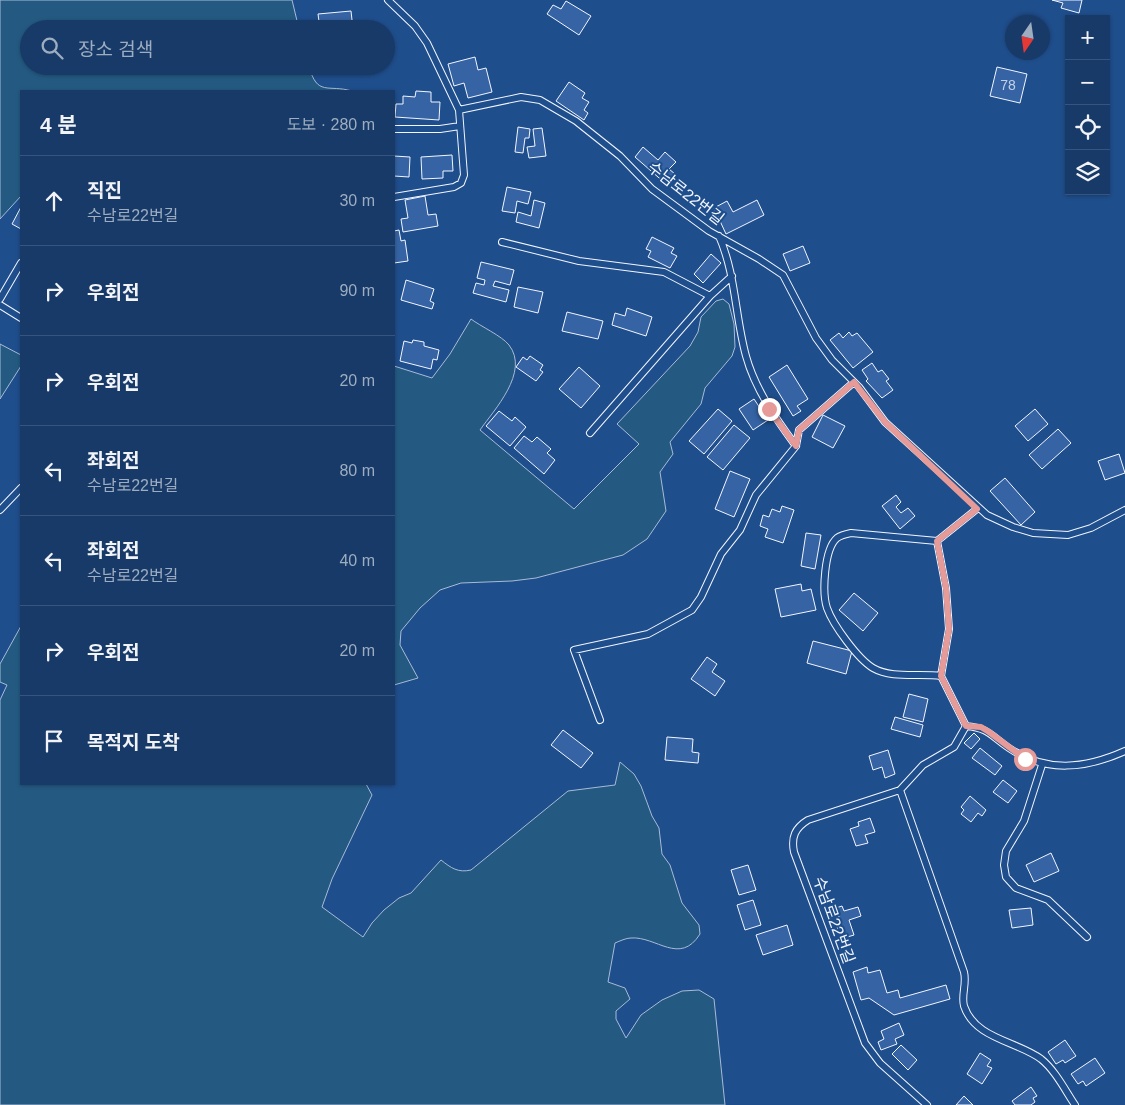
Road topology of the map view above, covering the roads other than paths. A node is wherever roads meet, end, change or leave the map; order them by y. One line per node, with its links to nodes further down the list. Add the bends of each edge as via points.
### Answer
1 (388, 0): 2 (lane, via 415,26 427,44)
2 (459, 110): 3 (lane); 6 (lane, 수남로22번길, via 521,97 540,100 576,121 620,156 652,189)
3 (460, 126): 4 (lane); 5 (lane, via 464,175 461,183)
4 (395, 129)
5 (395, 197)
6 (720, 236): 9 (lane); 14 (lane, 수남로22번길, via 783,275 816,338)
7 (502, 242): 10 (lane, via 579,261 654,270 676,277)
8 (20, 265): 11 (lane)
9 (732, 276): 10 (lane); 16 (lane, via 746,357 769,409)
10 (710, 296): 15 (lane)
11 (0, 299)
12 (0, 305): 13 (lane)
13 (20, 317)
14 (854, 382): 16 (lane, via 799,430); 18 (lane, 수남로22번길, via 885,422)
15 (590, 433)
16 (796, 446): 23 (lane, via 756,495 740,530 721,554 692,610 648,634 574,650)
17 (20, 489): 19 (lane)
18 (977, 509): 20 (lane, 수남로22번길, via 1033,533 1068,535 1091,528); 21 (lane)
19 (0, 510)
20 (1125, 510)
21 (937, 541): 22 (lane, via 946,588 949,629); 22 (lane, via 843,535 831,548 826,569 825,599 834,622 863,661 872,667 891,674)
22 (941, 676): 24 (lane)
23 (600, 720)
24 (966, 726): 26 (lane, via 981,727 1025,759); 27 (lane, 수남로22번길, via 948,753 923,765)
25 (1125, 751): 26 (lane, via 1064,767)
26 (1042, 765): 28 (lane, via 1024,821 1006,851 1006,877 1016,888 1048,900)
27 (900, 790): 29 (lane, 수남로22번길, via 808,820 795,830 793,845 865,1043 880,1063); 30 (lane, via 964,972 964,1008 984,1031 1043,1061)
28 (1088, 937)
29 (927, 1105)
30 (1075, 1105)

